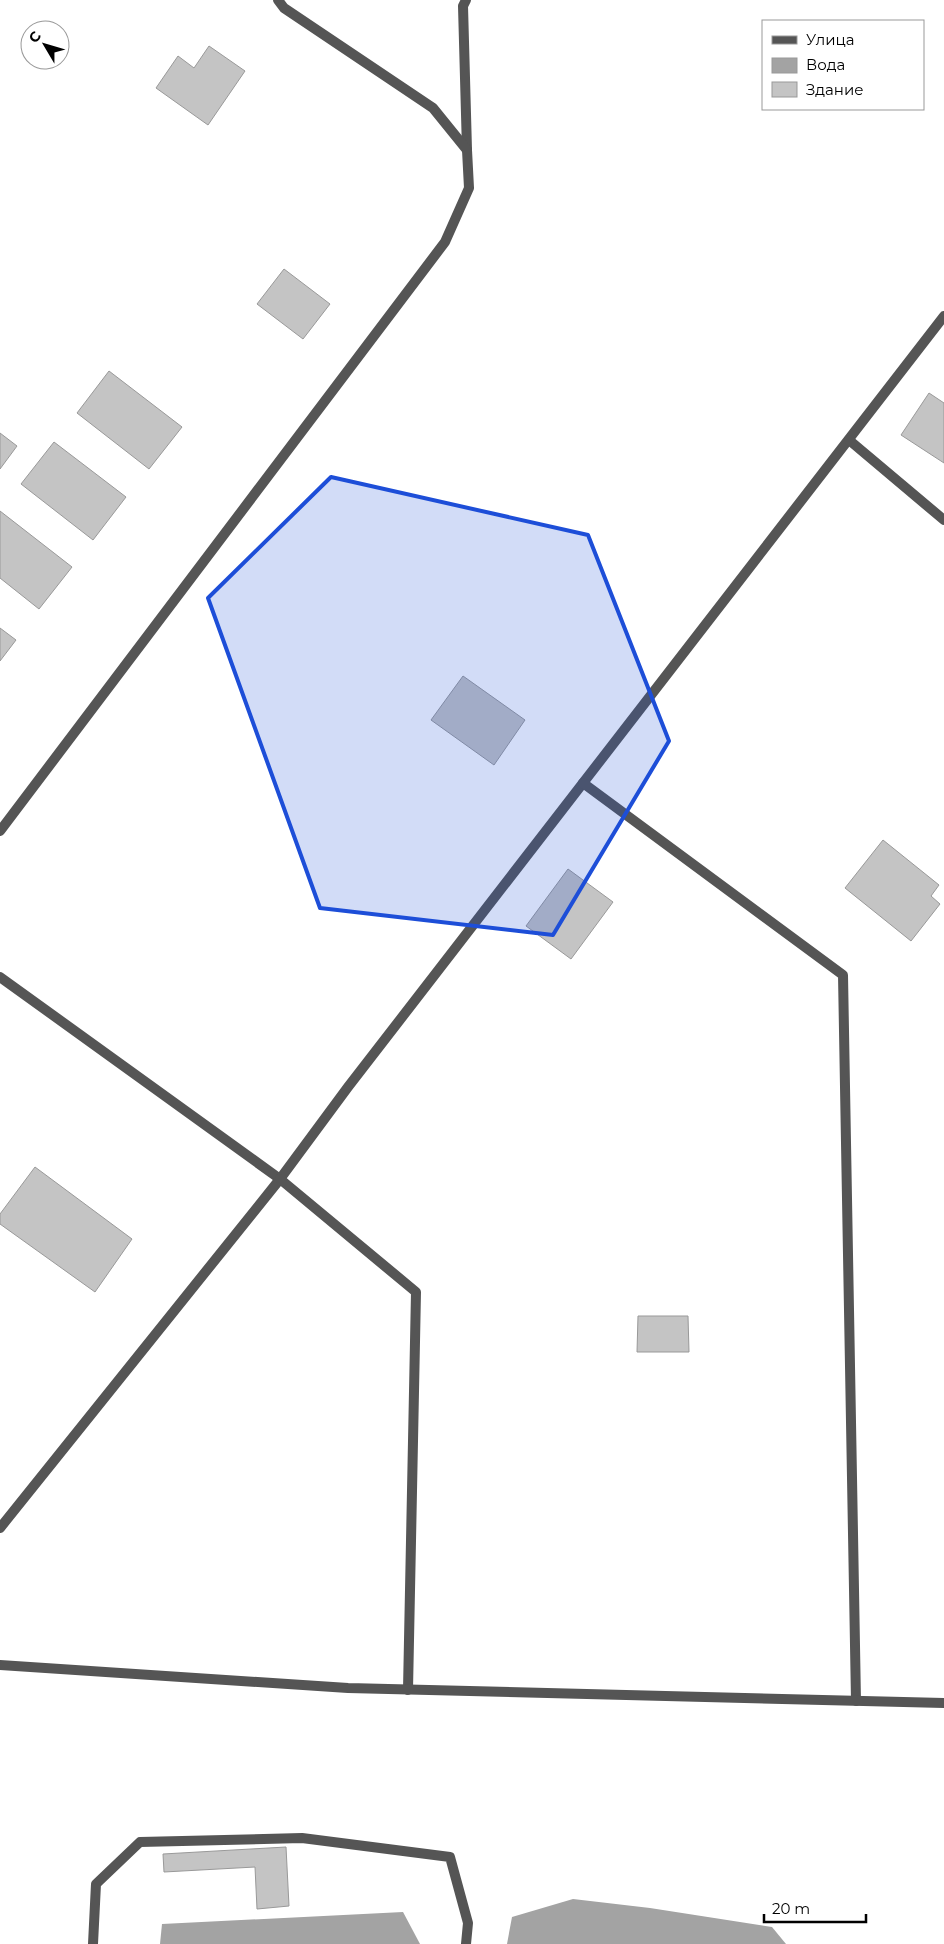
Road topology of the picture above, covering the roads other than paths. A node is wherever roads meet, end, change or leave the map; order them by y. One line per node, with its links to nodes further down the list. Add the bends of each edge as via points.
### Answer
1 (278, 0): 3 (street, via 284,8 433,108)
2 (466, 0): 3 (street, via 463,6)
3 (466, 150): 8 (street, via 469,188 445,242)
4 (944, 316): 5 (street)
5 (849, 440): 6 (street); 7 (street)
6 (944, 520)
7 (583, 783): 10 (street); 14 (street, via 843,975)
8 (0, 831)
9 (0, 977): 10 (street)
10 (280, 1180): 11 (street); 13 (street, via 416,1292)
11 (0, 1528)
12 (0, 1665): 13 (street)
13 (408, 1690): 14 (street)
14 (856, 1701): 15 (street)
15 (944, 1703)
16 (93, 1944): 17 (street, via 96,1884 140,1842 302,1838 450,1857 468,1923)
17 (466, 1944)

